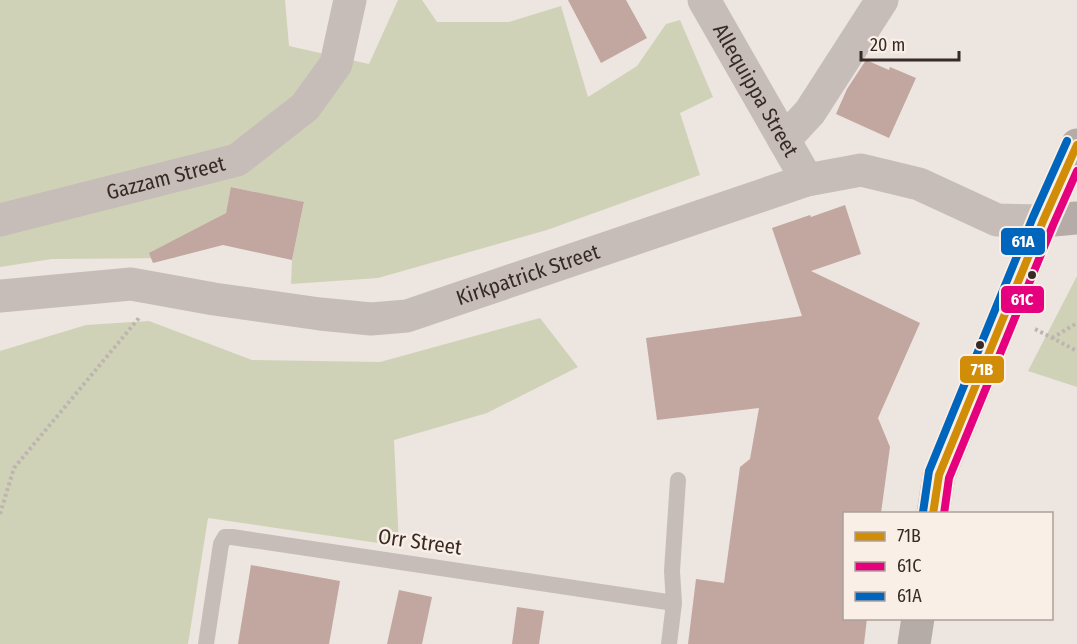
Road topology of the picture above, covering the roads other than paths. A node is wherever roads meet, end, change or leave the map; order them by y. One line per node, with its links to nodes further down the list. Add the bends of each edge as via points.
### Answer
1 (350, 0): 8 (street, Gazzam Street, via 336,64 304,107 237,160)
2 (704, 0): 4 (street, Allequippa Street)
3 (882, 0): 4 (street, via 810,112)
4 (784, 140): 6 (street, Allequippa Street)
5 (1077, 146): 9 (main road)
6 (807, 180): 9 (street, Kirkpatrick Street, via 861,170 919,184 998,220); 10 (street, Kirkpatrick Street, via 407,316 371,319 320,314 131,284)
7 (1077, 218): 9 (main road)
8 (0, 220)
9 (1043, 221): 12 (main road, via 939,475)
10 (0, 296)
11 (678, 480): 13 (lane, via 672,571)
12 (933, 512)
13 (674, 603): 15 (lane, Orr Street, via 225,537); 16 (lane)
14 (918, 620): 17 (main road)
15 (206, 644)
16 (669, 644)
17 (914, 644)

